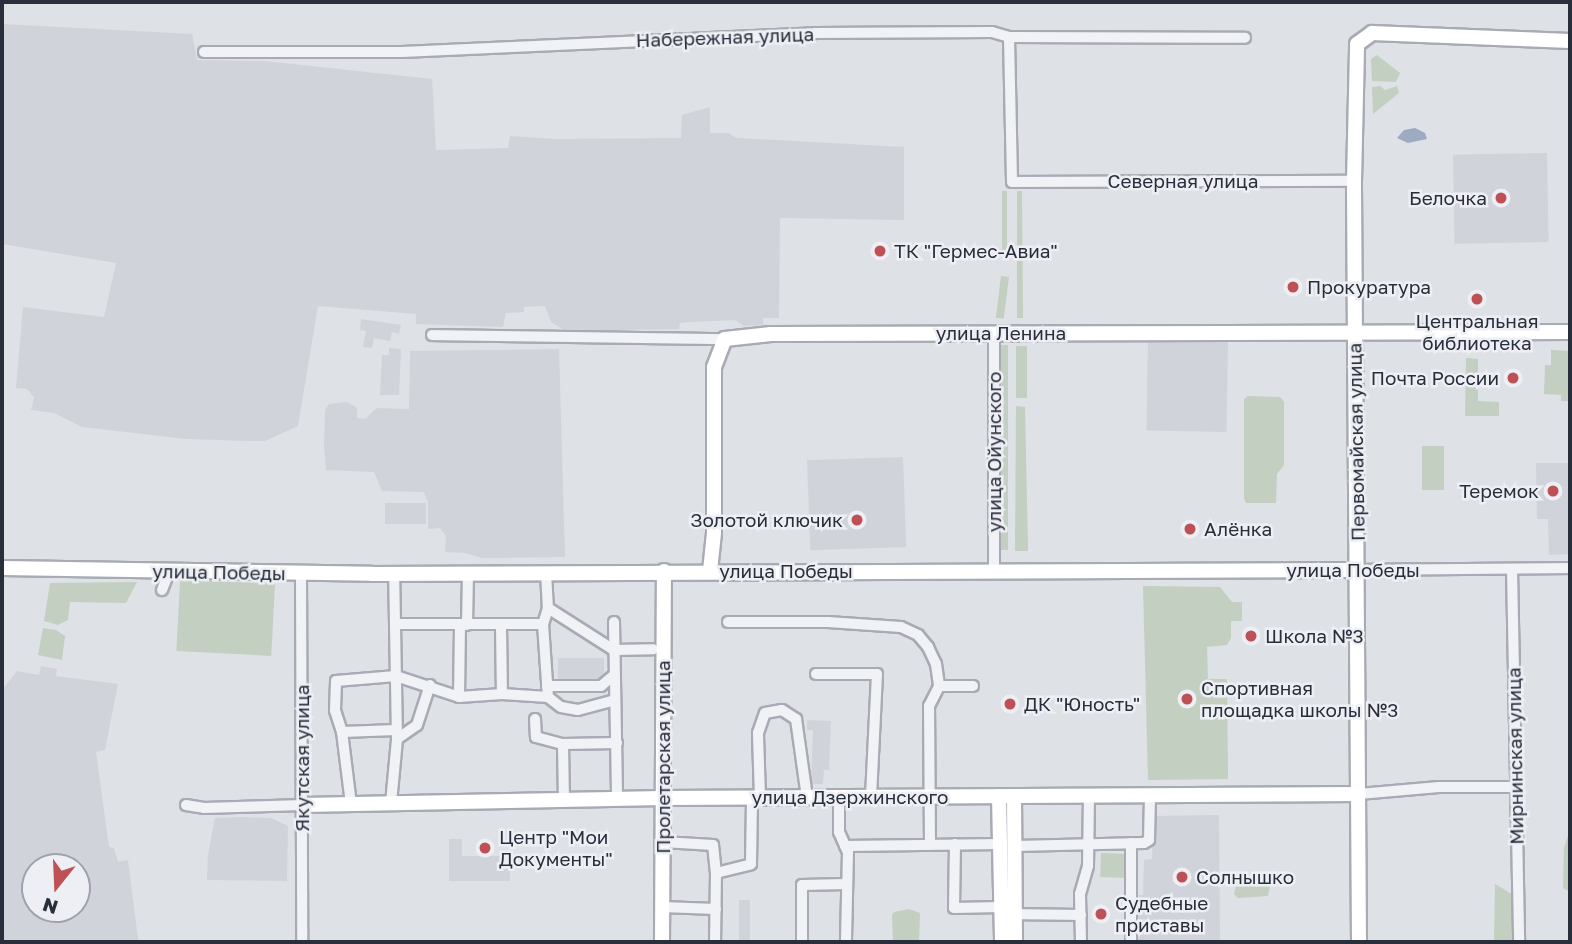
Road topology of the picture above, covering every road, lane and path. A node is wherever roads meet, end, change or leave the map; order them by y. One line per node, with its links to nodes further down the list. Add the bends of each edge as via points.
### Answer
1 (1009, 37): 2 (street, Набережная улица); 4 (street, Набережная улица, via 992,33 802,33 415,51); 5 (street, Северная улица, via 1012,183)
2 (1245, 38)
3 (1570, 41): 5 (main road, Первомайская улица, via 1372,33 1357,44)
4 (204, 52)
5 (1354, 181): 6 (main road, Первомайская улица)
6 (1355, 330): 7 (main road, улица Ленина); 8 (main road, улица Ленина); 14 (main road, Первомайская улица)
7 (1570, 332)
8 (994, 334): 10 (main road, улица Ленина, via 771,334); 17 (street, улица Ойунского)
9 (432, 335): 10 (street, улица Ленина)
10 (725, 339): 16 (main road, via 714,368)
11 (2, 568): 18 (main road, улица Победы)
12 (1570, 568): 13 (street, улица Победы)
13 (1512, 569): 14 (street, улица Победы); 48 (street, Мирнинская улица)
14 (1357, 570): 17 (main road, улица Победы); 49 (main road, Первомайская улица)
15 (664, 571): 16 (main road, улица Победы); 19 (main road, улица Победы); 57 (main road, Пролетарская улица)
16 (710, 571): 17 (main road, улица Победы)
17 (994, 571)
18 (169, 572): 21 (main road, улица Победы); 23 (street)
19 (546, 572): 20 (main road, улица Победы); 24 (street)
20 (468, 573): 22 (main road, улица Победы); 29 (street)
21 (301, 574): 22 (main road, улица Победы); 64 (street, Якутская улица)
22 (394, 574): 27 (street)
23 (162, 590)
24 (548, 608): 28 (street); 32 (street)
25 (614, 622): 32 (street)
26 (728, 622): 37 (street, via 901,627 918,635 928,647)
27 (397, 624): 29 (street); 35 (street)
28 (543, 624): 30 (street); 39 (street)
29 (463, 625): 30 (street); 41 (street)
30 (501, 626): 40 (street)
31 (653, 649): 32 (street)
32 (614, 650): 34 (street)
33 (816, 674): 55 (street, via 877,674)
34 (614, 675): 39 (street, via 601,686); 42 (street)
35 (396, 676): 36 (street); 44 (street, via 336,681 335,710); 45 (street)
36 (430, 685): 41 (street); 45 (street, via 417,725)
37 (939, 686): 38 (street); 56 (street, via 929,706)
38 (973, 686)
39 (548, 692): 40 (street); 42 (street, via 562,707 579,710)
40 (502, 694): 41 (street)
41 (459, 697)
42 (615, 700): 46 (street)
43 (535, 719): 47 (street, via 536,737)
44 (342, 732): 45 (street); 62 (street)
45 (396, 734): 61 (street)
46 (617, 743): 47 (street); 59 (street)
47 (563, 744): 60 (street)
48 (1515, 788): 49 (street, улица Дзержинского, via 1439,787); 88 (street, Мирнинская улица)
49 (1359, 794): 52 (main road, улица Дзержинского); 87 (main road, Первомайская улица)
50 (1007, 796): 51 (main road, улица Дзержинского); 56 (main road, улица Дзержинского); 70 (main road)
51 (1089, 796): 52 (main road, улица Дзержинского); 66 (street)
52 (1150, 796): 67 (street, via 1149,840)
53 (807, 797): 54 (main road, улица Дзержинского); 58 (main road, улица Дзержинского); 58 (street, via 796,719 782,710 765,713 758,733)
54 (839, 797): 55 (main road, улица Дзержинского); 71 (street, via 839,832)
55 (871, 797): 56 (main road, улица Дзержинского)
56 (928, 797): 69 (street)
57 (663, 798): 58 (main road, улица Дзержинского); 59 (main road, улица Дзержинского); 65 (main road, Пролетарская улица)
58 (756, 798): 72 (street, via 751,864)
59 (617, 799): 60 (main road, улица Дзержинского)
60 (564, 800): 61 (main road, улица Дзержинского)
61 (391, 803): 62 (main road, улица Дзержинского)
62 (351, 804): 64 (main road, улица Дзержинского)
63 (186, 805): 64 (street, улица Дзержинского)
64 (303, 805): 78 (street, Якутская улица)
65 (663, 842): 72 (street, via 713,845); 74 (main road, Пролетарская улица)
66 (1088, 842): 67 (street); 70 (street); 77 (street)
67 (1131, 843): 86 (street)
68 (955, 844): 69 (street); 70 (street); 76 (street, via 954,908)
69 (930, 845): 71 (street)
70 (1007, 845): 76 (main road)
71 (845, 846): 73 (street)
72 (716, 873): 75 (street)
73 (846, 884): 81 (street, via 802,885); 82 (street)
74 (662, 907): 75 (street); 79 (main road, Пролетарская улица)
75 (716, 909): 80 (street)
76 (1006, 912): 77 (street); 83 (main road); 84 (main road)
77 (1081, 915): 85 (street)
78 (302, 942)
79 (662, 942)
80 (715, 942)
81 (802, 942)
82 (846, 942)
83 (1002, 942)
84 (1015, 942)
85 (1081, 942)
86 (1131, 942)
87 (1359, 942)
88 (1519, 942)

